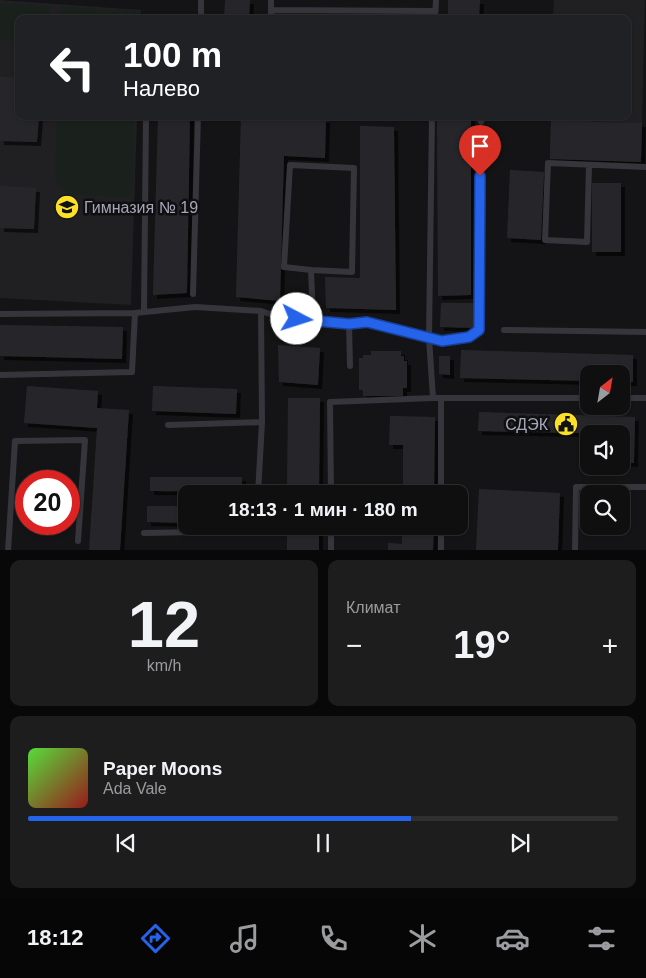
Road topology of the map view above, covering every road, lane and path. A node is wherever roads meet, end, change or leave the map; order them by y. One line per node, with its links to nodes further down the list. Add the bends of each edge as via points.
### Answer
1 (201, 0): 6 (lane)
2 (271, 0): 4 (lane)
3 (436, 0): 5 (lane)
4 (271, 10): 5 (lane); 7 (lane)
5 (435, 10): 8 (lane)
6 (200, 15)
7 (271, 15)
8 (435, 15)
9 (146, 120): 17 (lane)
10 (198, 120): 16 (lane)
11 (432, 120): 25 (lane)
12 (480, 138): 25 (lane, via 479,330 469,337 442,341)
13 (589, 165): 13 (lane, via 548,163 545,240 587,242); 14 (lane)
14 (646, 167)
15 (311, 270): 15 (lane, via 352,272 354,168 290,165 284,267); 21 (lane)
16 (193, 294)
17 (144, 311): 18 (lane, via 195,307); 19 (lane)
18 (261, 311): 21 (lane, via 282,318); 33 (lane)
19 (134, 313): 20 (lane); 27 (lane, via 132,372)
20 (0, 314)
21 (313, 320): 22 (lane)
22 (349, 324): 25 (lane, via 367,322); 26 (lane)
23 (504, 330): 24 (lane)
24 (646, 332)
25 (429, 338): 28 (lane)
26 (350, 366)
27 (0, 375)
28 (434, 398): 29 (lane); 36 (lane, via 330,402)
29 (441, 398): 30 (lane); 37 (lane)
30 (580, 398)
31 (630, 398): 32 (lane)
32 (646, 398)
33 (262, 422): 34 (lane); 35 (lane)
34 (168, 425)
35 (258, 485)
36 (331, 485)
37 (441, 485)
38 (646, 487): 47 (lane, via 576,487)
39 (178, 532): 40 (lane)
40 (144, 533)
41 (331, 535): 45 (lane)
42 (441, 535): 46 (lane)
43 (78, 541): 44 (lane, via 85,440 15,441)
44 (8, 550)
45 (331, 550)
46 (441, 550)
47 (575, 550)

